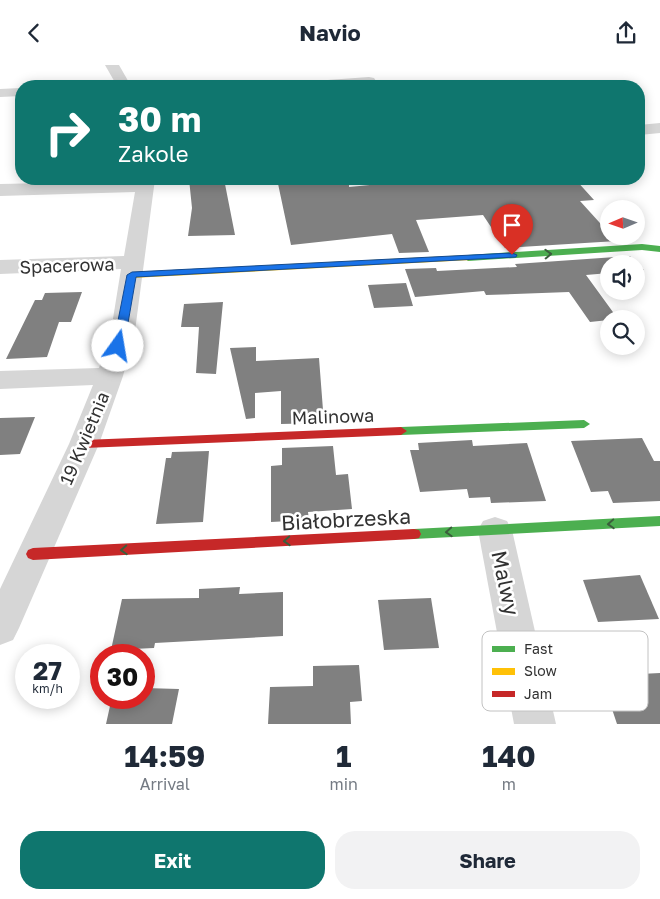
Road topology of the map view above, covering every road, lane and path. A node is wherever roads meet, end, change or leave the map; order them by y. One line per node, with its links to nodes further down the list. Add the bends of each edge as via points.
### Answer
1 (112, 65): 2 (street)
2 (121, 80)
3 (15, 92): 4 (street)
4 (0, 93)
5 (660, 128): 6 (street)
6 (645, 129)
7 (91, 185): 9 (street)
8 (145, 185): 12 (street, 19 Kwietnia)
9 (0, 190)
10 (660, 249): 12 (street, one-way to 10, via 569,253 642,247)
11 (0, 267): 12 (street, Spacerowa)
12 (133, 268): 13 (street, 19 Kwietnia, via 123,331)
13 (110, 376): 14 (street); 16 (street, 19 Kwietnia)
14 (0, 380)
15 (584, 424): 16 (street, Malinowa)
16 (84, 444): 19 (street, 19 Kwietnia)
17 (660, 521): 18 (street, Białobrzeska, one-way to 18)
18 (495, 530): 19 (street, Białobrzeska, one-way to 19); 21 (street, Malwy)
19 (18, 571): 20 (street, 19 Kwietnia)
20 (0, 628)
21 (516, 631)
22 (532, 711): 23 (street, Malwy)
23 (535, 724)

